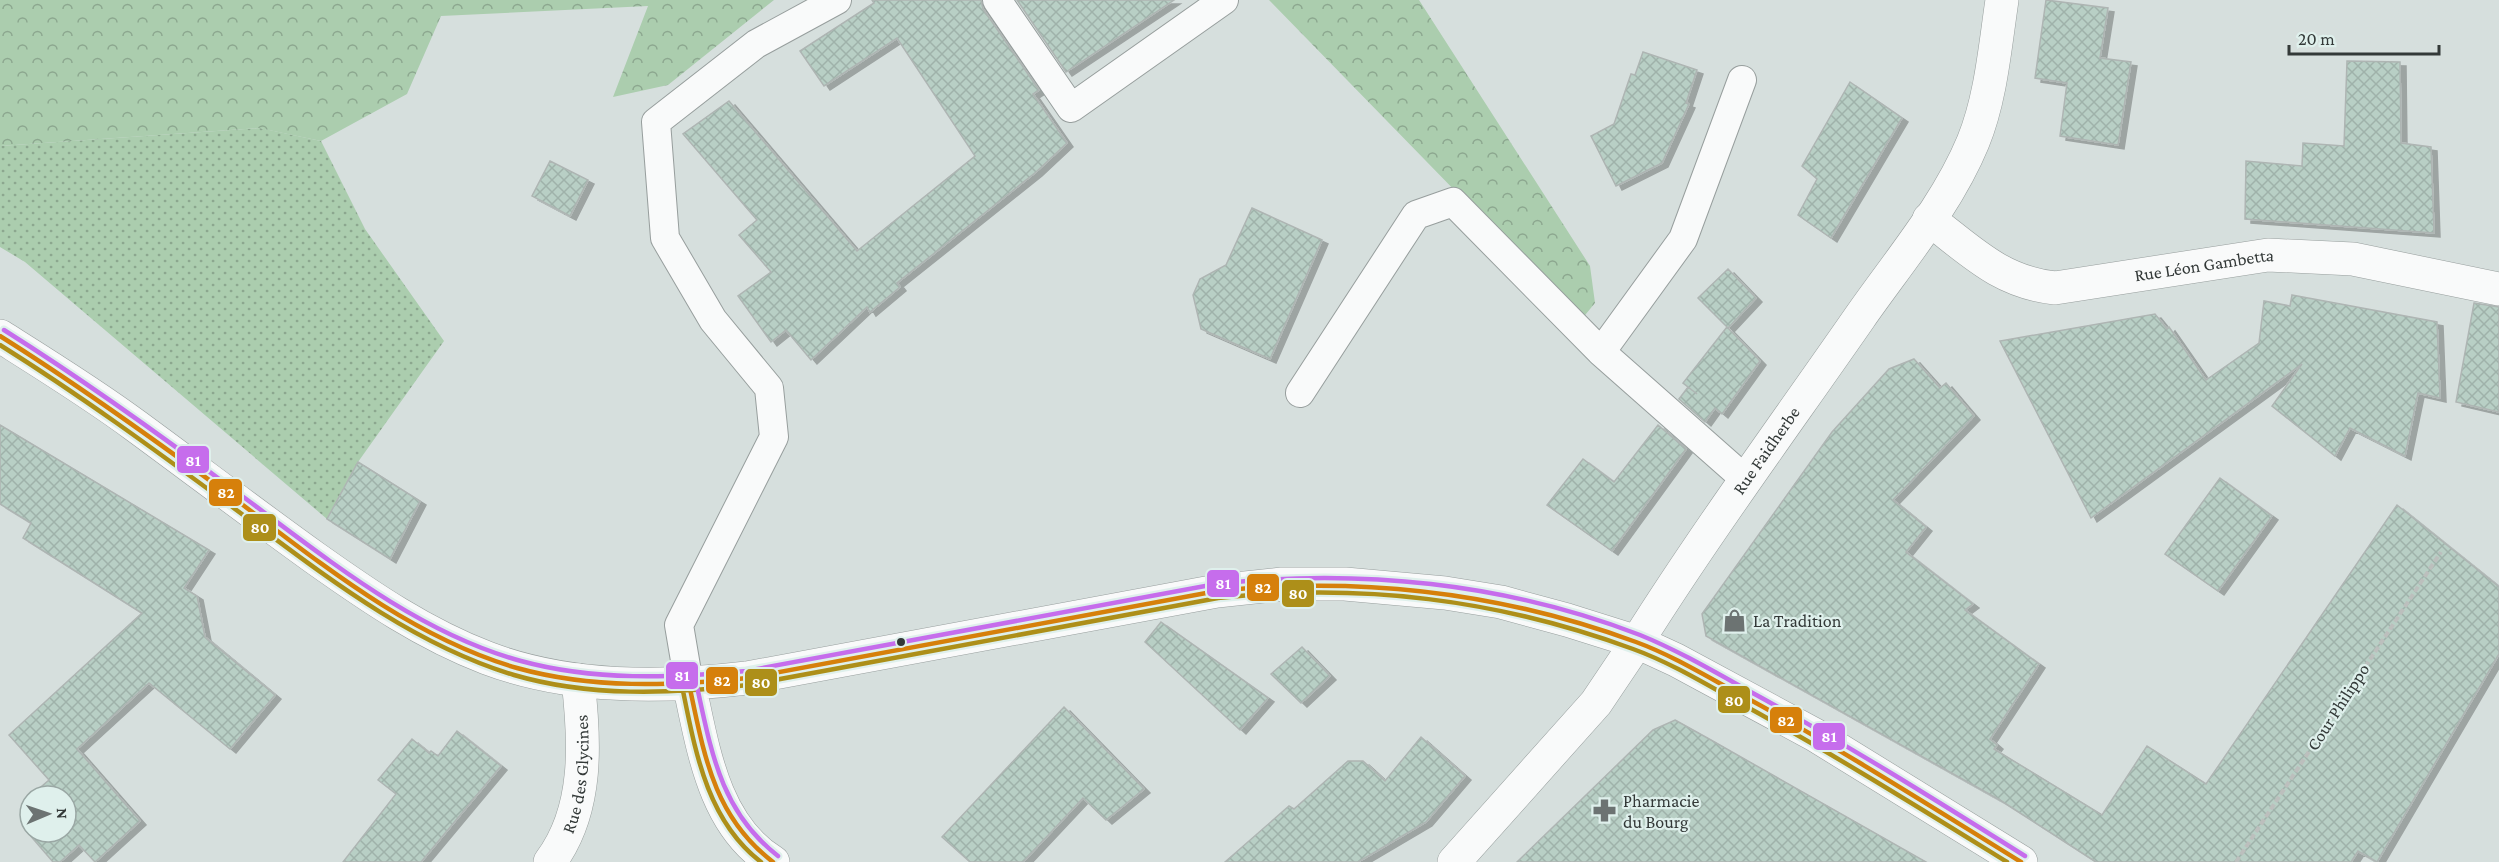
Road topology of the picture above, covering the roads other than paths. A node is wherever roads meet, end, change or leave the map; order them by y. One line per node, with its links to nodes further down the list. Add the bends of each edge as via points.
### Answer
1 (837, 0): 14 (lane, via 756,44 656,122 665,238 713,320 770,388 774,437 679,625)
2 (997, 0): 3 (lane, via 1071,108)
3 (1224, 0)
4 (2002, 0): 6 (main road, Rue Faidherbe, via 1974,141)
5 (1742, 80): 9 (lane, via 1683,239)
6 (1929, 219): 7 (main road, Rue Léon Gambetta, via 2002,273 2028,285 2055,288 2279,255 2353,259); 11 (main road, Rue Faidherbe)
7 (2499, 288)
8 (0, 336): 13 (main road, via 135,425 228,496 410,622 488,658)
9 (1601, 352): 10 (lane, via 1453,202 1416,215); 11 (lane)
10 (1300, 393)
11 (1746, 480): 12 (main road, Rue Faidherbe)
12 (1637, 642): 14 (main road, via 1469,596 1378,585 1282,584 1184,596 747,678); 17 (main road, Rue Faidherbe, via 1596,703); 18 (main road, via 1815,735)
13 (579, 680): 14 (main road); 15 (main road, Rue des Glycines, via 584,730 582,778 572,819)
14 (689, 684): 16 (main road, via 709,768 727,813 752,847)
15 (550, 862)
16 (773, 862)
17 (1454, 862)
18 (2021, 862)

